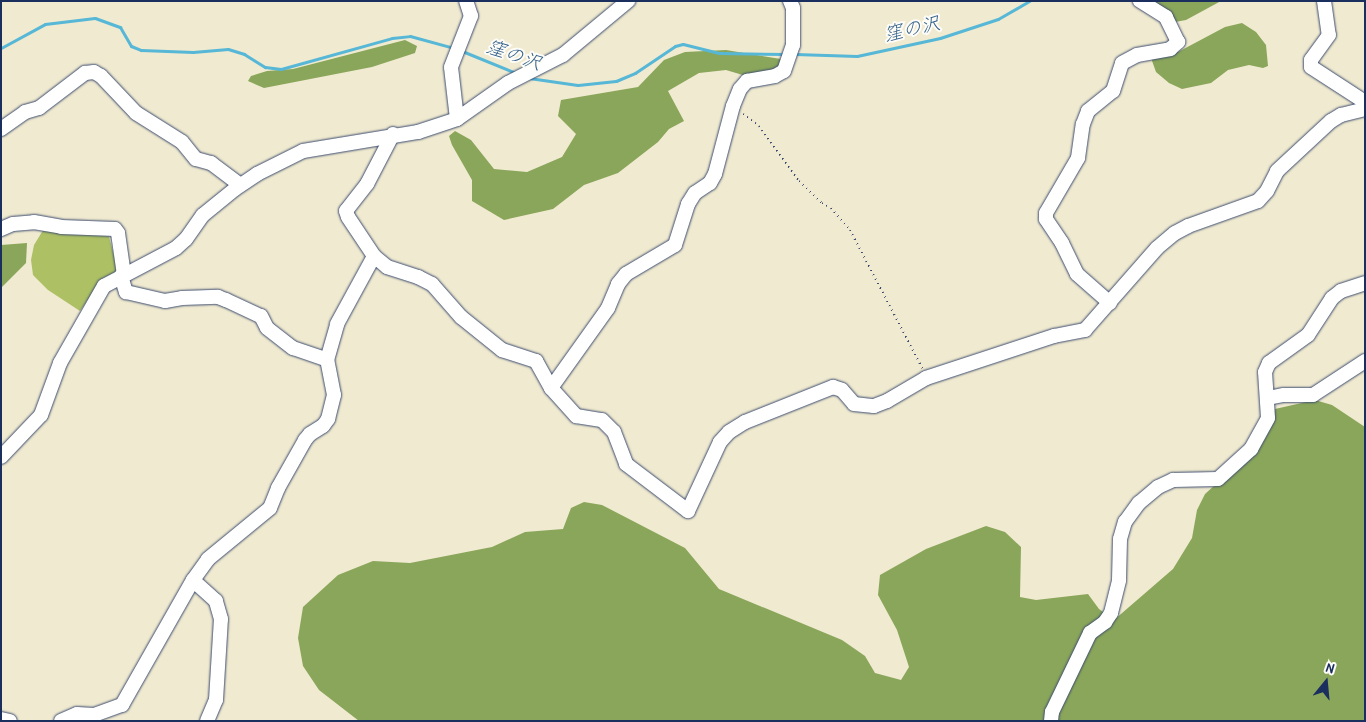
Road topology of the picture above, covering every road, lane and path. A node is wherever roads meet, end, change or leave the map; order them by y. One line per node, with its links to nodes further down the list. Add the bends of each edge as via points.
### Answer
1 (466, 1): 9 (street, via 471,16 450,74)
2 (628, 1): 9 (street, via 563,55 508,84)
3 (790, 1): 7 (street, via 793,8 792,52 784,71 775,76 747,80)
4 (1140, 1): 17 (street, via 1166,17 1178,42 1170,49 1137,55 1122,63 1114,91 1088,111 1078,158 1046,213 1046,219 1077,274)
5 (1324, 1): 6 (street, via 1329,35 1311,60 1311,67)
6 (1365, 102)
7 (733, 106): 20 (path, via 759,126 799,181 850,230); 21 (street, via 715,174 688,204 675,245 626,274 608,308)
8 (1365, 109): 17 (street, via 1331,120 1277,171 1268,191 1258,201 1175,233 1157,248)
9 (457, 119): 11 (street, via 418,132)
10 (1, 129): 12 (street, via 25,112 39,108 85,73 94,72 136,113 182,142 196,159 211,163)
11 (393, 134): 12 (street, via 303,151); 14 (street, via 367,184 346,211)
12 (240, 185): 15 (street, via 203,215 176,248)
13 (1, 229): 15 (street, via 34,222 115,229)
14 (374, 256): 18 (street, via 337,324); 21 (street, via 387,267 418,276 432,284 461,318 502,350 536,361)
15 (123, 276): 18 (street, via 126,292 165,301 218,297 226,300 261,316 267,328 293,348); 23 (street, via 104,286 54,374 41,415)
16 (1365, 283): 22 (street, via 1341,291 1332,298 1308,335 1269,363 1265,372)
17 (1110, 302): 20 (street, via 1085,330 1054,336)
18 (327, 360): 24 (street, via 334,395 328,419 305,440 270,508 208,559)
19 (1365, 361): 22 (street, via 1313,395)
20 (926, 378): 21 (street, via 874,406 854,404 842,390 833,387 745,422 720,442 688,511 626,464 614,432 602,420 576,416)
21 (551, 388)
22 (1268, 398): 29 (street, via 1268,418 1264,429 1252,449 1224,476 1212,480 1173,480 1166,483 1148,494 1124,522 1120,539 1119,580 1111,613 1090,633 1052,712)
23 (1, 457)
24 (193, 580): 27 (street, via 122,705 94,715 77,714); 28 (street, via 216,601 220,619 216,700)
25 (1, 719): 26 (street)
26 (10, 721)
27 (61, 721)
28 (207, 721)
29 (1051, 721)

